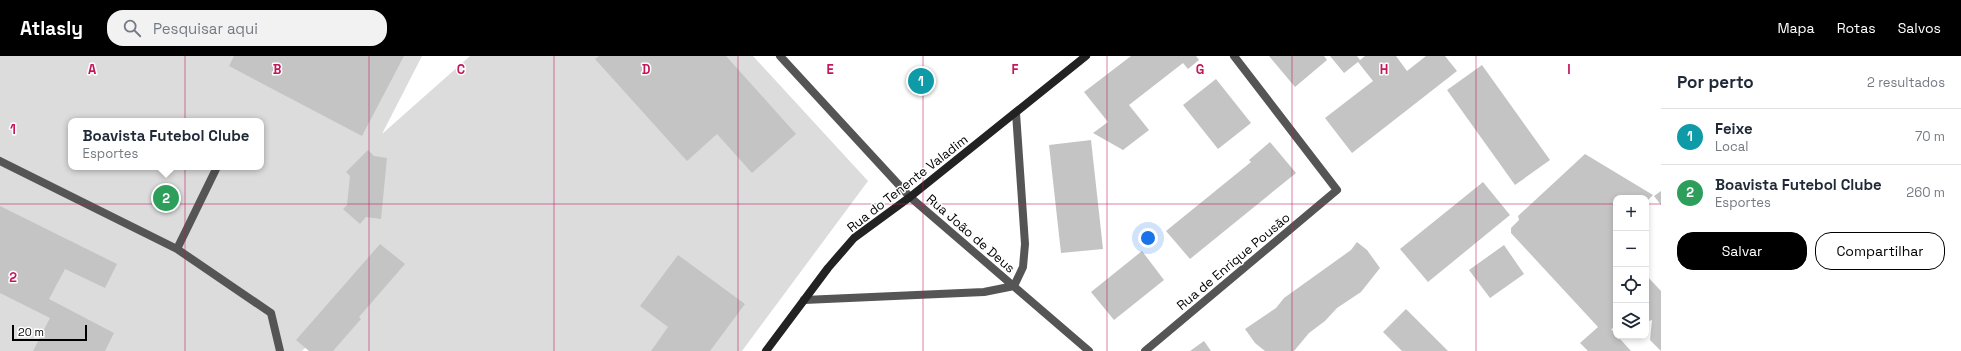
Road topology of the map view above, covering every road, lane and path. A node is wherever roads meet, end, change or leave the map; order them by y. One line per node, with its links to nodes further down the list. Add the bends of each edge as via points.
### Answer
1 (780, 56): 7 (street, Rua João de Deus)
2 (1086, 56): 4 (main road, Rua do Tenente Valadim)
3 (1234, 56): 14 (street, Rua de Enrique Pousão, via 1337,190)
4 (1016, 113): 7 (main road, Rua do Tenente Valadim); 9 (street, via 1025,244 1023,267)
5 (0, 161): 8 (street)
6 (216, 170): 8 (street)
7 (910, 197): 9 (street, Rua João de Deus); 10 (main road, Rua do Tenente Valadim, via 854,238)
8 (176, 249): 11 (street, via 271,314)
9 (1014, 286): 10 (street, via 984,292); 13 (street, Rua João de Deus)
10 (804, 300): 12 (main road, Rua do Tenente Valadim)
11 (280, 351)
12 (766, 351)
13 (1089, 351)
14 (1145, 351)

